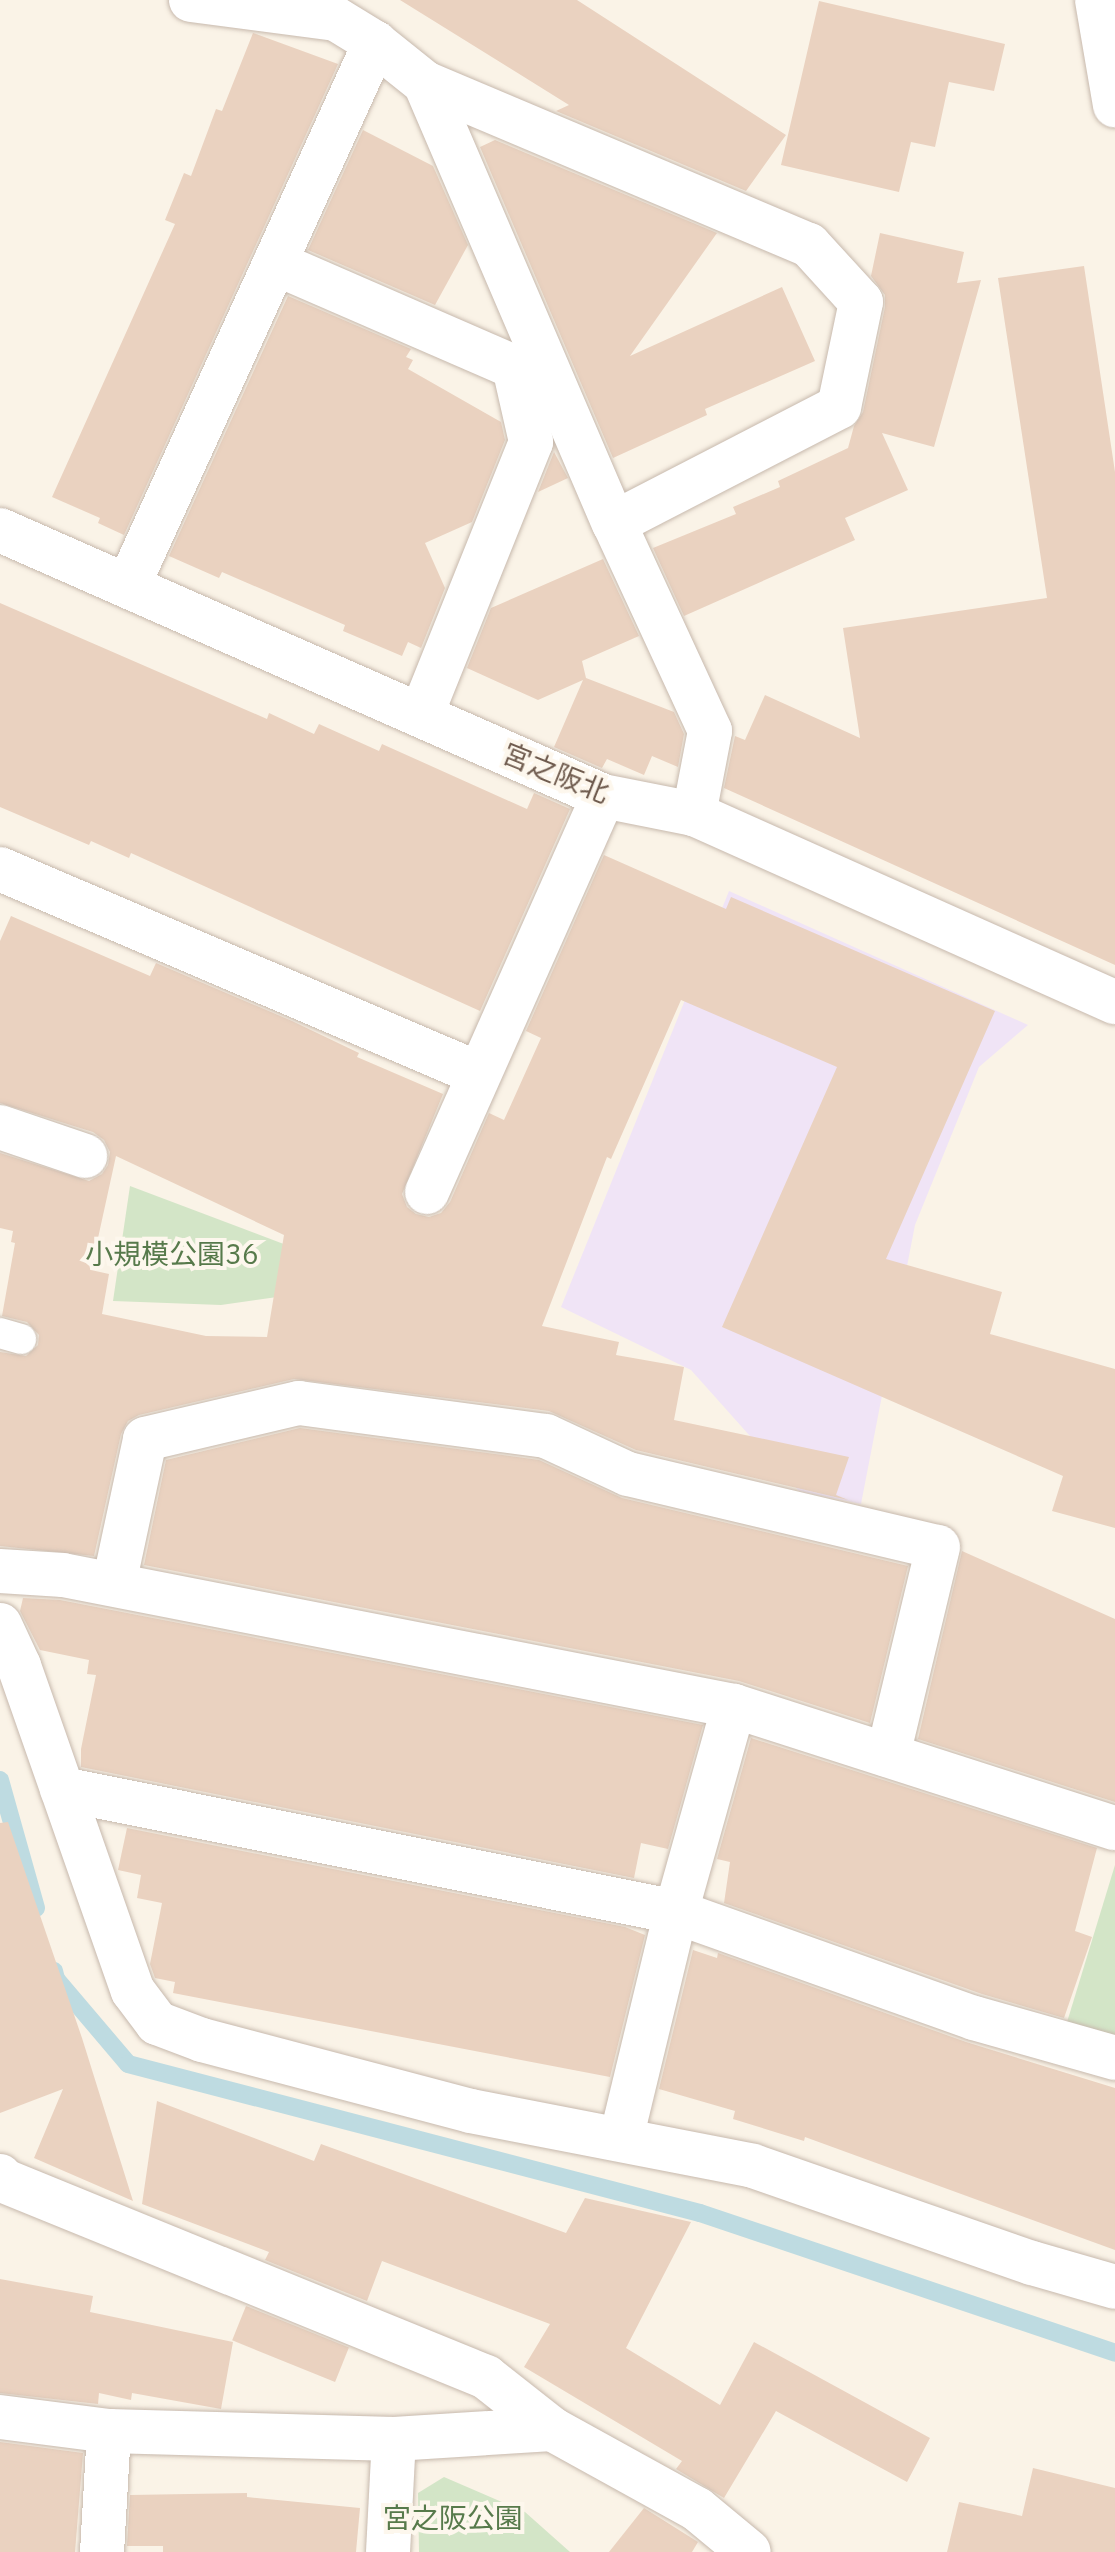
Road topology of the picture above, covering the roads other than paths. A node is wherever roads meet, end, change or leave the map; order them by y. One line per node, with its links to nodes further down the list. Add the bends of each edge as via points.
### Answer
1 (191, 0): 3 (street, via 336,19)
2 (1097, 0): 5 (street)
3 (375, 43): 4 (street); 6 (street)
4 (425, 83): 7 (street); 7 (street, via 809,245 861,302 839,407)
5 (1115, 105)
6 (275, 263): 9 (street); 10 (street, via 514,367 531,442)
7 (614, 523): 12 (street, via 710,731)
8 (0, 530): 9 (street, 宮之阪北)
9 (128, 586): 10 (street, 宮之阪北)
10 (421, 715): 11 (street, 宮之阪北)
11 (603, 796): 12 (street, 宮之阪北); 15 (street)
12 (694, 814): 14 (street, 宮之阪北)
13 (0, 869): 15 (street)
14 (1115, 1002)
15 (477, 1073): 18 (street)
16 (0, 1127): 17 (street)
17 (85, 1156)
18 (427, 1192)
19 (0, 1571): 20 (street)
20 (114, 1584): 22 (street); 23 (street, via 145,1439 299,1403 546,1436 628,1474 938,1547)
21 (0, 1625): 24 (street)
22 (734, 1706): 23 (street); 26 (street)
23 (888, 1755): 25 (street)
24 (62, 1789): 26 (street); 28 (street, via 133,1991 157,2023 202,2040 471,2111)
25 (1115, 1828)
26 (676, 1912): 27 (street, via 974,2018); 28 (street)
27 (1115, 2058)
28 (621, 2139): 30 (street, via 753,2166)
29 (0, 2176): 32 (street, via 486,2377)
30 (1115, 2287)
31 (0, 2417): 33 (street)
32 (552, 2429): 34 (street); 37 (street, via 697,2509)
33 (109, 2431): 34 (street); 35 (street)
34 (394, 2439): 36 (street)
35 (102, 2552)
36 (388, 2552)
37 (749, 2552)

